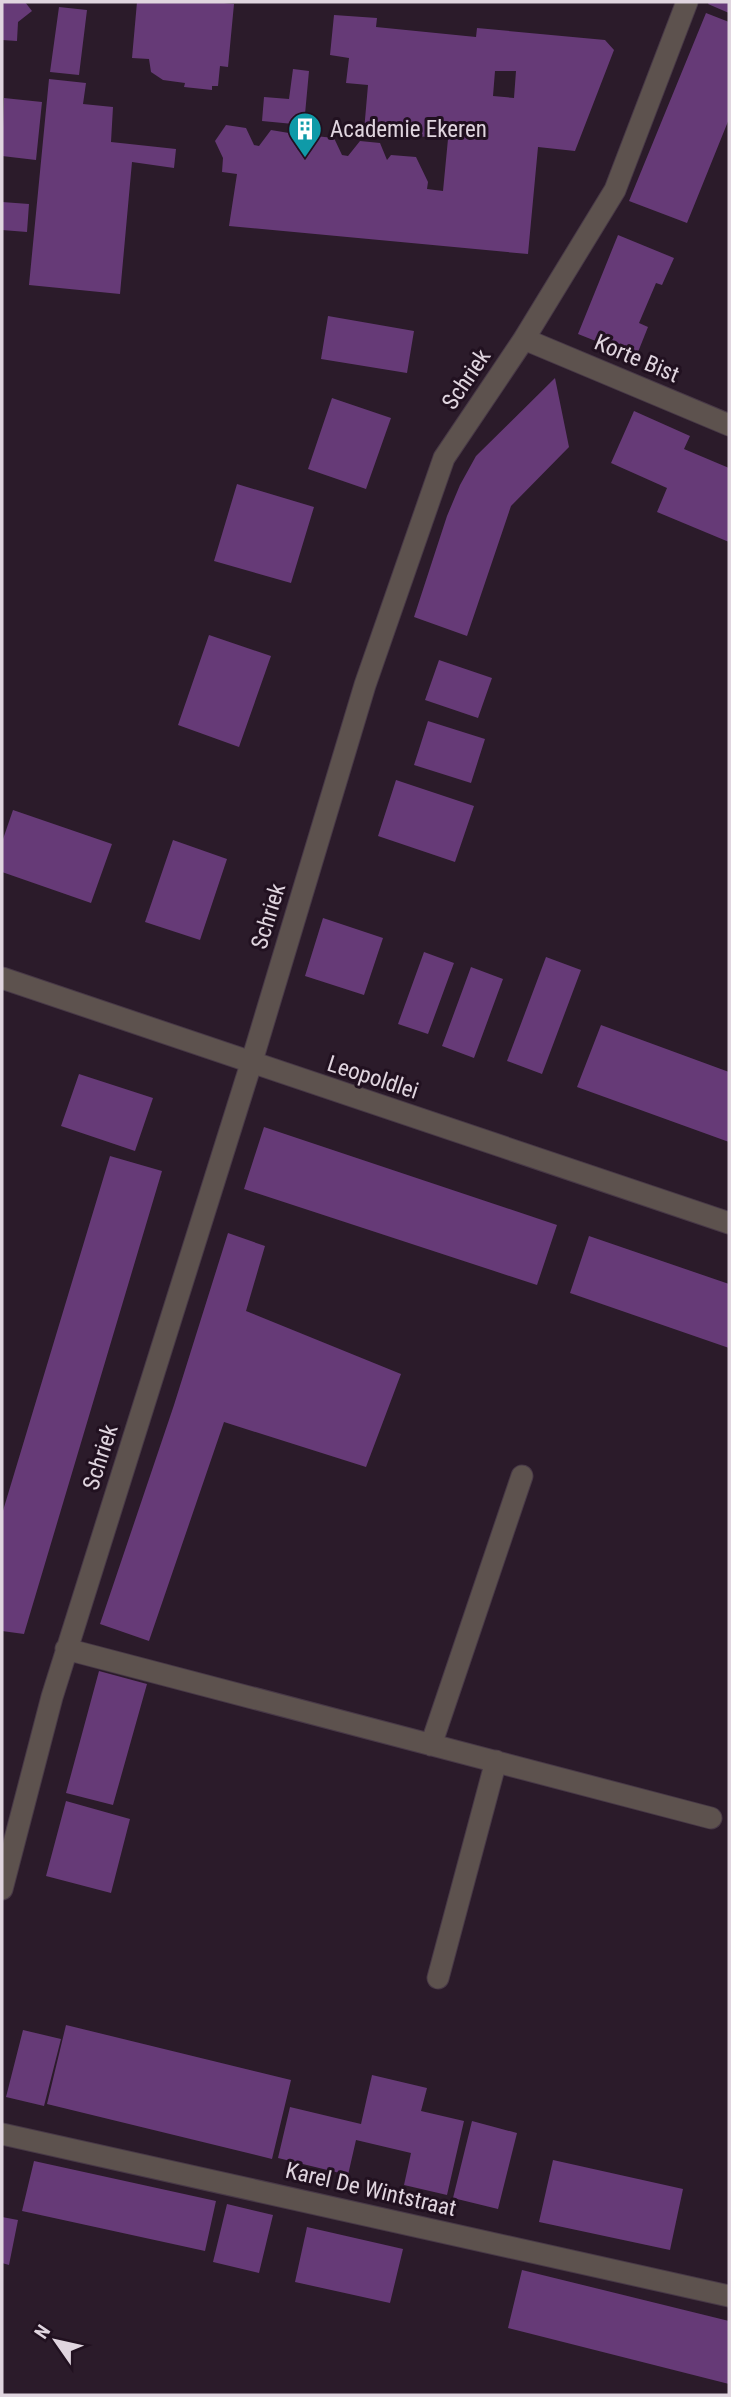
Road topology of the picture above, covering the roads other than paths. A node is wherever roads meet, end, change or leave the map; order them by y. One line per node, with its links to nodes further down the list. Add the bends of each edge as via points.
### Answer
1 (687, 2): 2 (street, Schriek, via 615,190)
2 (524, 340): 3 (street, Korte Bist); 5 (street, Schriek, via 444,458 365,685)
3 (729, 425)
4 (2, 978): 5 (street, Leopoldlei)
5 (251, 1064): 6 (street, Leopoldlei); 8 (street, Schriek)
6 (729, 1223)
7 (522, 1476): 9 (street)
8 (66, 1650): 9 (street); 12 (street, Schriek)
9 (431, 1745): 10 (street)
10 (496, 1762): 11 (street); 13 (street)
11 (711, 1818)
12 (2, 1889)
13 (438, 1978)
14 (2, 2134): 15 (street, Karel De Wintstraat)
15 (729, 2295)

